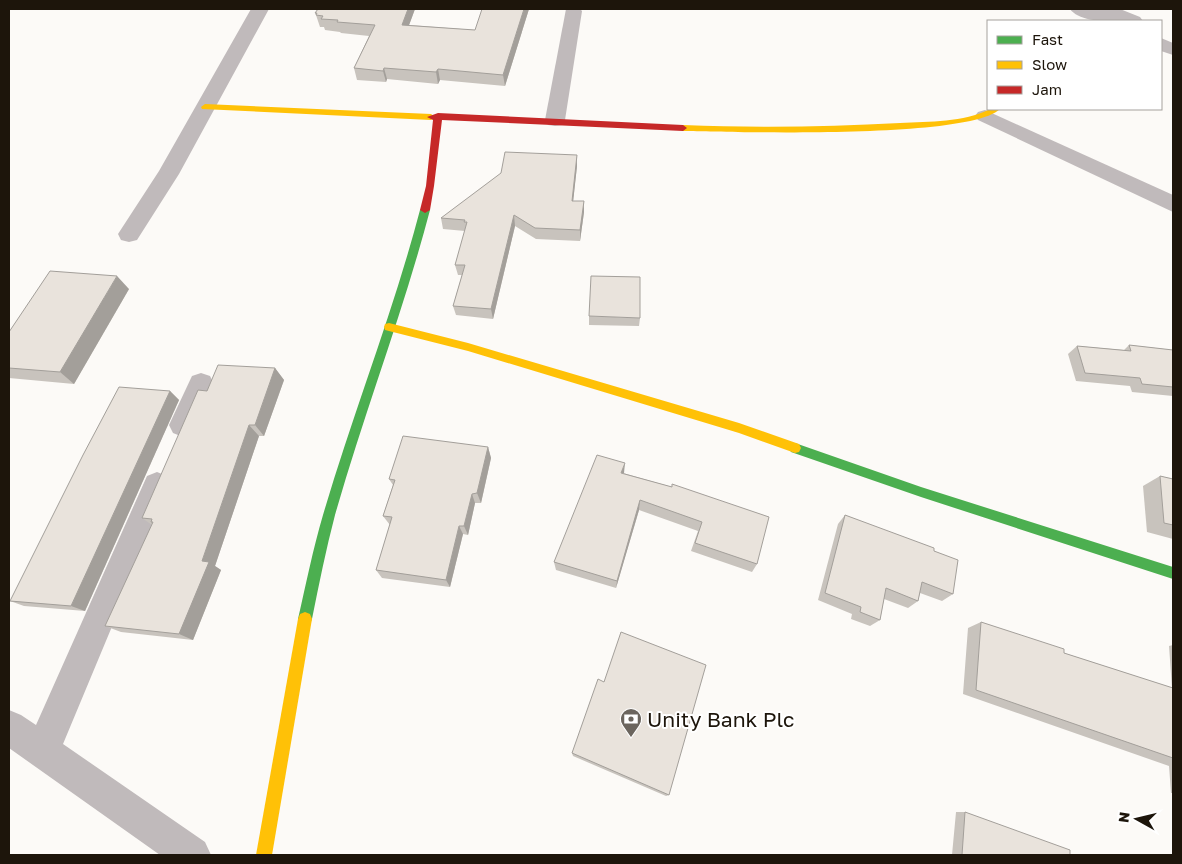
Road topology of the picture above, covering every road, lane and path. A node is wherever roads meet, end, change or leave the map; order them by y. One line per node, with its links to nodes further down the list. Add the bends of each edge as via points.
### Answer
1 (260, 9): 7 (street)
2 (1079, 9): 5 (street)
3 (1105, 9): 6 (street)
4 (573, 11): 10 (street)
5 (1106, 20)
6 (1132, 20)
7 (205, 107): 9 (street); 12 (street)
8 (991, 112): 10 (street, via 936,123 795,130 731,130); 11 (street)
9 (438, 116): 10 (street); 13 (street, via 430,186 414,252)
10 (555, 120)
11 (1173, 204)
12 (130, 234)
13 (389, 327): 15 (street, via 468,347 739,428 921,492); 19 (street, via 312,576)
14 (201, 384): 17 (street)
15 (1173, 573)
16 (9, 727): 17 (street)
17 (43, 750): 18 (street)
18 (192, 855)
19 (264, 855)

